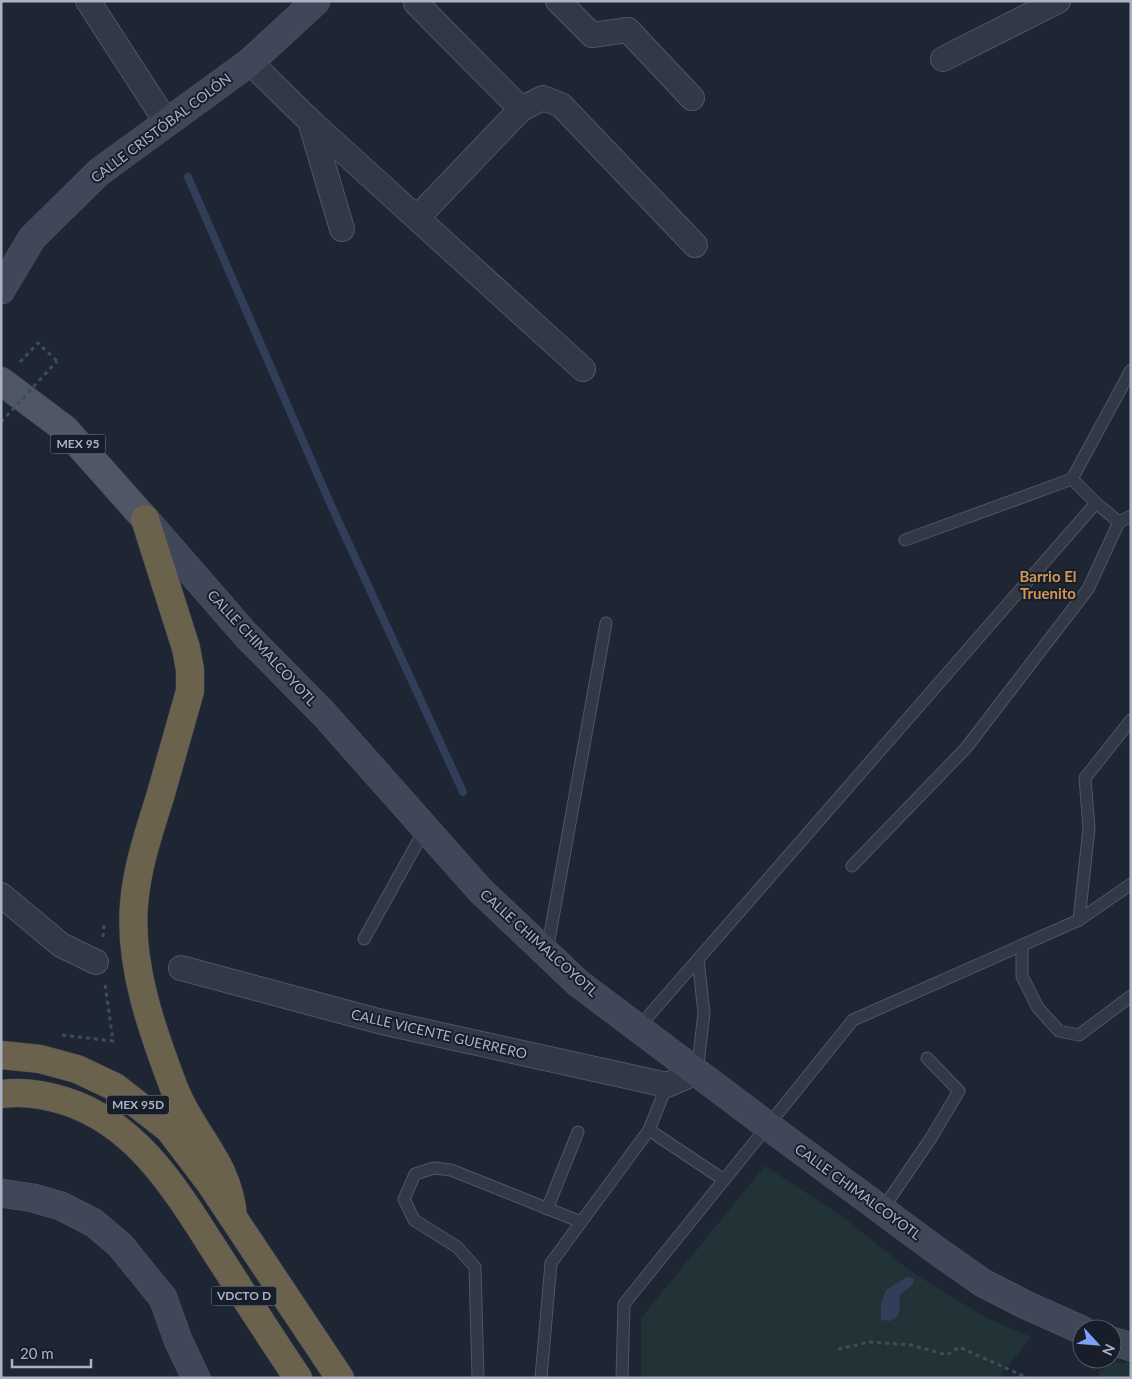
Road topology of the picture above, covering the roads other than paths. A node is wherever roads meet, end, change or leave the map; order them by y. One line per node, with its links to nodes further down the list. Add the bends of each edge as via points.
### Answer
1 (88, 1): 11 (street)
2 (558, 1): 8 (street, via 592,35 628,30)
3 (1058, 1): 6 (street)
4 (310, 3): 7 (main road, CALLE CRISTÓBAL COLÓN)
5 (416, 3): 9 (street)
6 (943, 59)
7 (250, 62): 10 (street); 11 (main road, CALLE CRISTÓBAL COLÓN)
8 (692, 98)
9 (521, 109): 12 (street); 14 (street, via 543,98 561,104)
10 (310, 121): 12 (street); 13 (street)
11 (167, 123): 15 (main road, CALLE CRISTÓBAL COLÓN, via 99,172 32,238)
12 (417, 218): 16 (street)
13 (342, 229)
14 (696, 245)
15 (1, 290)
16 (583, 369)
17 (1131, 370): 19 (lane)
18 (2, 381): 22 (main road, MEX 95, via 65,429)
19 (1072, 479): 20 (lane); 24 (lane)
20 (1096, 504): 23 (lane); 35 (lane)
21 (1131, 516): 23 (lane)
22 (145, 519): 27 (main road, CALLE CHIMALCOYOTL, via 246,635 324,714); 52 (highway, via 186,648 190,691 139,866 134,937 140,980 158,1044 175,1090 225,1177)
23 (1119, 522): 28 (lane, via 1088,589 966,748)
24 (904, 540)
25 (606, 622): 34 (lane)
26 (1131, 720): 31 (lane, via 1085,778 1089,828)
27 (425, 828): 32 (lane); 34 (main road, CALLE CHIMALCOYOTL, via 480,890)
28 (852, 866)
29 (1131, 884): 31 (lane)
30 (1, 895): 36 (street, via 61,945)
31 (1078, 920): 33 (lane)
32 (364, 939)
33 (1022, 945): 38 (lane, via 1022,976 1038,1008 1059,1031 1079,1035); 45 (lane, via 853,1020)
34 (547, 952): 39 (main road, CALLE CHIMALCOYOTL, via 578,982)
35 (698, 959): 39 (lane); 42 (lane, via 704,1013)
36 (96, 962)
37 (181, 968): 43 (street, CALLE VICENTE GUERRERO, via 382,1022)
38 (1131, 996)
39 (638, 1028): 42 (main road, CALLE CHIMALCOYOTL)
40 (1, 1055): 52 (highway, MEX 95D, via 68,1066 115,1087 169,1129)
41 (927, 1058): 51 (lane, via 959,1091 932,1138)
42 (697, 1072): 43 (street); 45 (main road, CALLE CHIMALCOYOTL)
43 (667, 1085): 46 (lane)
44 (1, 1094): 56 (highway, VDCTO D, via 19,1092 78,1105 108,1120 126,1134 150,1158 191,1214)
45 (768, 1126): 48 (lane); 51 (main road, CALLE CHIMALCOYOTL)
46 (649, 1130): 48 (lane); 53 (lane)
47 (578, 1132): 50 (lane)
48 (724, 1180): 60 (lane, via 624,1304)
49 (1, 1193): 55 (main road, via 61,1206 94,1223 120,1245 163,1298)
50 (547, 1209): 53 (lane); 58 (lane, via 451,1170 434,1168 416,1174 404,1199 414,1220 457,1247 474,1267)
51 (882, 1210): 54 (main road, CALLE CHIMALCOYOTL, via 983,1282)
52 (233, 1217): 57 (highway, VDCTO D)
53 (581, 1222): 59 (lane, via 551,1263)
54 (1072, 1326)
55 (196, 1378)
56 (298, 1378)
57 (340, 1378)
58 (478, 1378)
59 (541, 1378)
60 (622, 1378)

